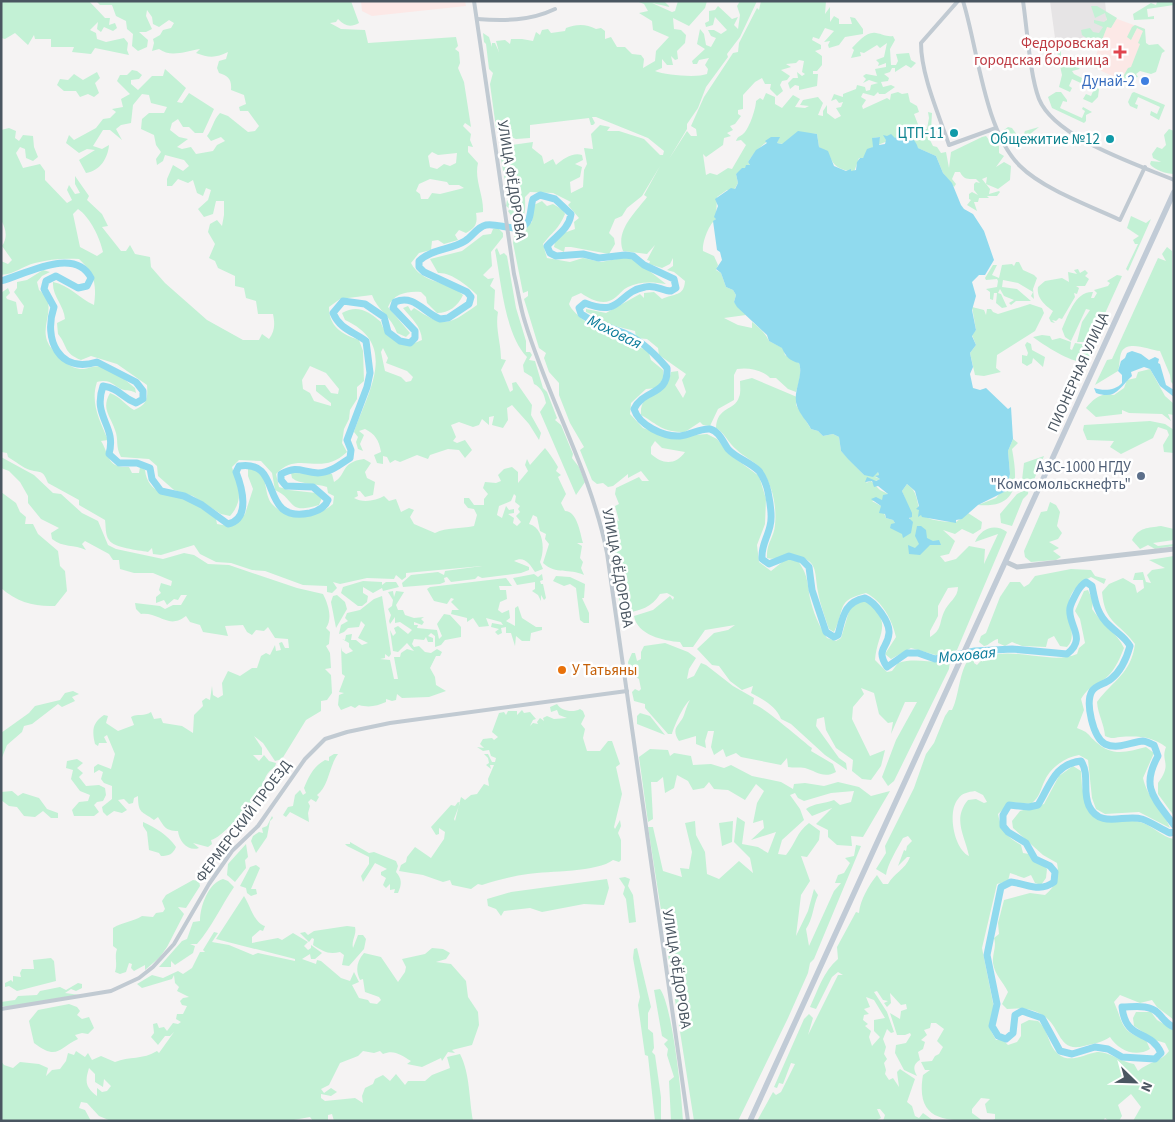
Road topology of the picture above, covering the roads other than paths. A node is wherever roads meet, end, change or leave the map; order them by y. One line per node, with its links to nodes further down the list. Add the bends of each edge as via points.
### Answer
1 (474, 1): 6 (street, УЛИЦА ФЁДОРОВА)
2 (958, 1): 7 (street, via 921,43 934,102 949,145)
3 (963, 1): 7 (street)
4 (1023, 1): 8 (street, via 1037,91 1045,110 1059,126)
5 (555, 9): 6 (street, via 528,19)
6 (477, 20): 13 (street, УЛИЦА ФЁДОРОВА, via 525,322 598,513)
7 (996, 128): 8 (street, via 1013,159 1036,178 1120,220)
8 (1145, 168): 9 (street)
9 (1174, 180)
10 (1174, 192): 12 (main road, ПИОНЕРНАЯ УЛИЦА)
11 (1174, 549): 12 (street, via 1017,567)
12 (1006, 562): 16 (main road, ПИОНЕРНАЯ УЛИЦА)
13 (627, 691): 14 (street, ФЕРМЕРСКИЙ ПРОЕЗД, via 390,724 325,739 304,759 258,826 232,851 166,956 153,967 111,992); 15 (street, УЛИЦА ФЁДОРОВА)
14 (1, 1009)
15 (688, 1121)
16 (750, 1121)

